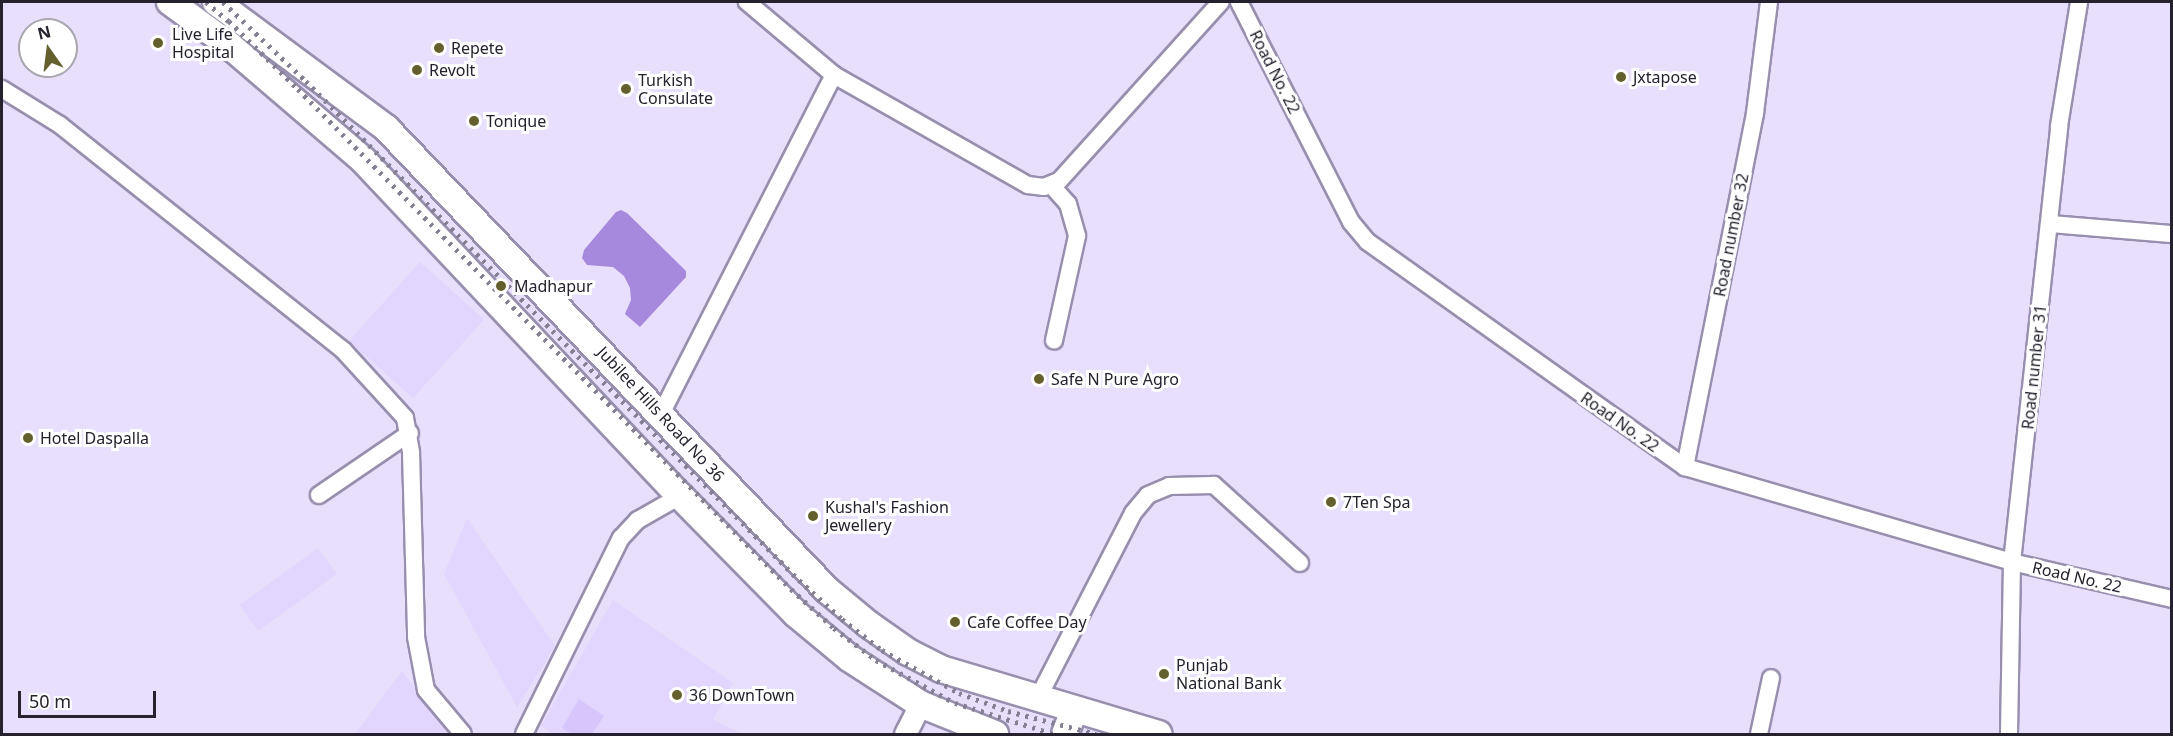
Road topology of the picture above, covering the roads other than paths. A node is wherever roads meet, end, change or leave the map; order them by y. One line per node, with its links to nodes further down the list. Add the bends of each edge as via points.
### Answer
1 (170, 2): 18 (main road, via 229,45 363,160)
2 (216, 2): 14 (main road, Jubilee Hills Road No 36, via 386,128)
3 (747, 2): 8 (street)
4 (1221, 2): 10 (street, via 1059,181)
5 (1239, 2): 16 (street, Road No. 22, via 1351,222 1368,242)
6 (1769, 2): 16 (street, Road number 32, via 1755,112)
7 (2079, 2): 11 (street, Road number 31, via 2059,126)
8 (834, 75): 10 (street, via 1028,185); 14 (street)
9 (2, 89): 15 (street, via 60,125 343,350 405,418)
10 (1051, 184): 13 (street, via 1068,204 1077,236)
11 (2050, 224): 12 (street); 19 (street, Road number 31)
12 (2172, 234)
13 (1054, 341)
14 (661, 414): 23 (main road, Jubilee Hills Road No 36, via 827,590 868,624 941,669)
15 (410, 433): 17 (street); 26 (street, via 416,637 426,690)
16 (1685, 467): 19 (street, Road No. 22)
17 (319, 495)
18 (680, 496): 24 (main road, via 796,614 849,658); 27 (street, via 638,520 621,538)
19 (2012, 562): 21 (street, Road No. 22); 33 (street, Road number 31)
20 (1300, 563): 23 (street, via 1214,485 1169,486 1148,495 1133,513)
21 (2172, 599)
22 (1771, 678): 32 (street)
23 (1037, 700): 25 (main road, Jubilee Hills Road No 36)
24 (920, 704): 28 (street); 29 (main road)
25 (1074, 710): 30 (main road); 31 (main road, Jubilee Hills Road No 36)
26 (463, 735)
27 (524, 735)
28 (905, 735)
29 (995, 735)
30 (1065, 735)
31 (1159, 735)
32 (1759, 735)
33 (2009, 735)

